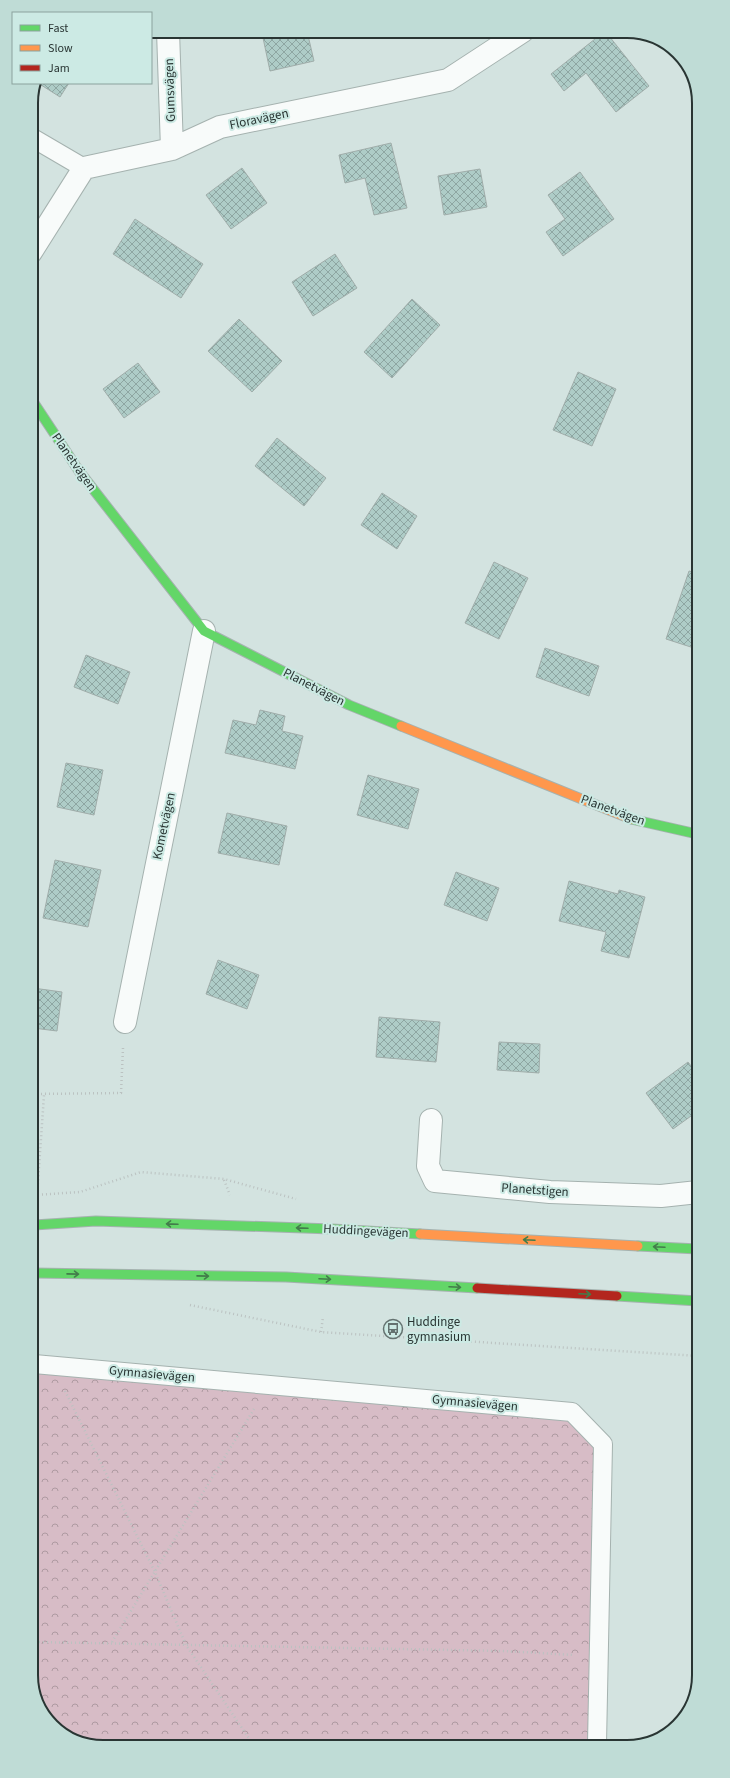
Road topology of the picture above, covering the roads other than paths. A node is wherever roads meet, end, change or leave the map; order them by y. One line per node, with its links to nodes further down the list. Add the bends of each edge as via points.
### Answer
1 (168, 38): 4 (street, Gumsvägen)
2 (512, 38): 4 (street, Floravägen, via 448,80 220,127)
3 (38, 141): 5 (lane)
4 (172, 149): 5 (street, Floravägen)
5 (84, 168): 6 (street)
6 (38, 242)
7 (38, 409): 8 (main road, Planetvägen, via 79,471)
8 (204, 631): 9 (main road, Planetvägen, via 350,705 631,819); 10 (street, Kometvägen)
9 (692, 833)
10 (124, 1022)
11 (431, 1120): 12 (street, Planetstigen, via 428,1166 435,1181 550,1192 661,1196)
12 (692, 1193)
13 (38, 1225): 14 (main road, Huddingevägen, one-way to 13, via 324,1229 96,1222)
14 (692, 1249)
15 (38, 1273): 16 (main road, one-way to 16, via 286,1277)
16 (692, 1301)
17 (38, 1364): 18 (lane, Gymnasievägen, via 572,1412 603,1444)
18 (597, 1740)

